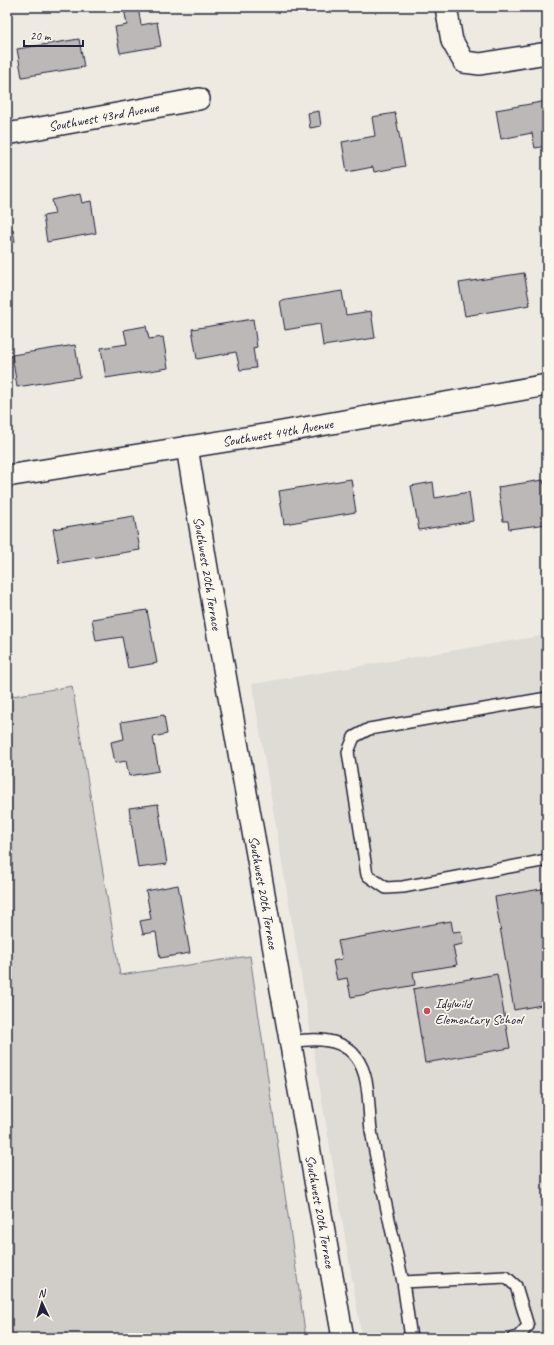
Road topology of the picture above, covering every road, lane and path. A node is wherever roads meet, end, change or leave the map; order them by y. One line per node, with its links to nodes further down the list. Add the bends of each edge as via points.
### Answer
1 (446, 7): 2 (street, via 452,41 464,62 480,64)
2 (547, 53)
3 (199, 99): 4 (street, Southwest 43rd Avenue)
4 (7, 134)
5 (547, 385): 6 (street, Southwest 44th Avenue)
6 (187, 447): 7 (street, Southwest 44th Avenue); 10 (street, Southwest 20th Terrace, via 218,635)
7 (7, 476)
8 (547, 698): 9 (lane, via 369,730 354,737 348,752 367,875 386,888)
9 (547, 860)
10 (292, 1042): 11 (lane, via 306,1039 336,1041 355,1056 365,1072 371,1134); 12 (street, Southwest 20th Terrace)
11 (403, 1282): 13 (lane); 14 (lane, via 506,1277 516,1286 528,1326 518,1337)
12 (343, 1338)
13 (411, 1338)
14 (513, 1338)

